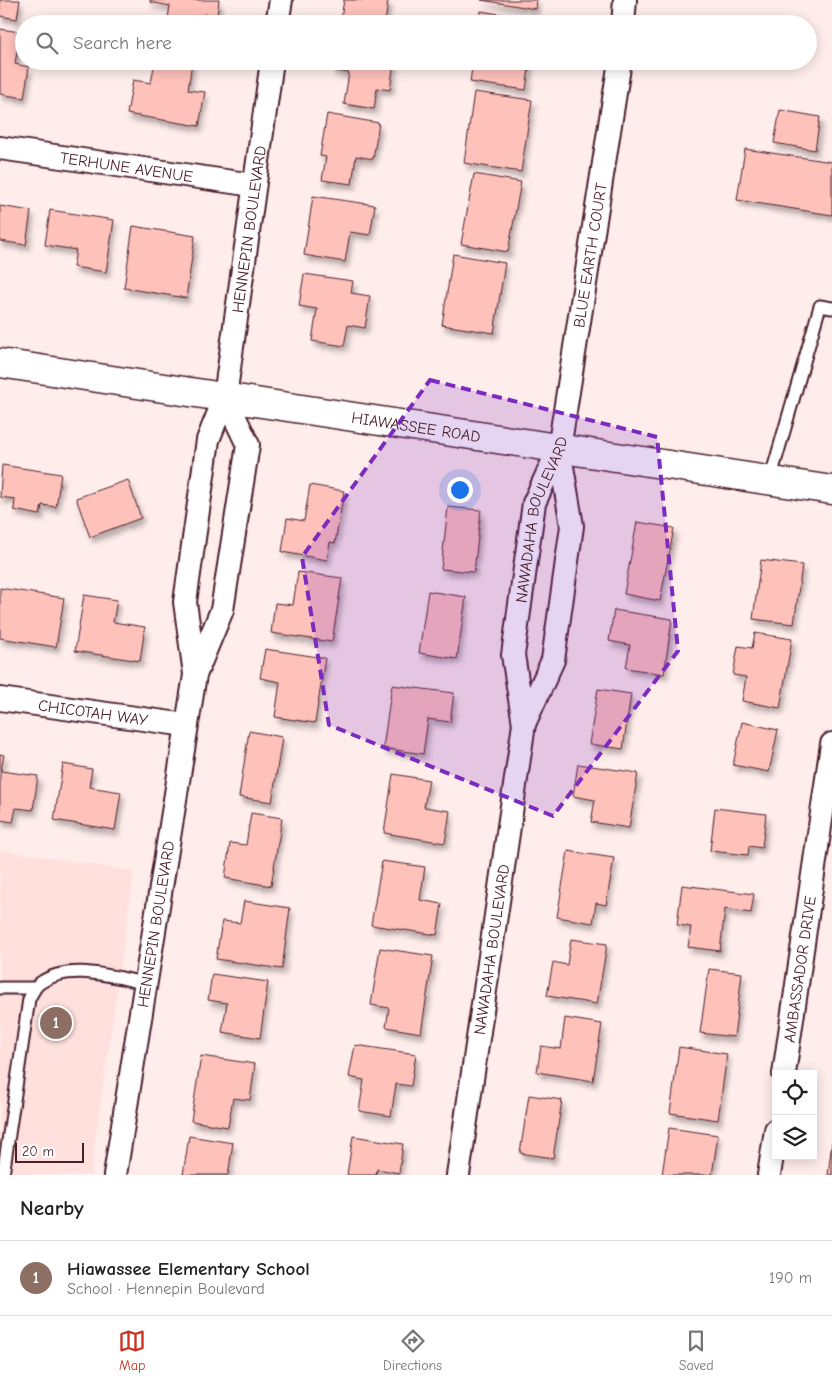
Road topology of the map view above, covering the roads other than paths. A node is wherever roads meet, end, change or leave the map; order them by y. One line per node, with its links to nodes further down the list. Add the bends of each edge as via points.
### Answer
1 (281, 0): 3 (street)
2 (626, 0): 4 (street)
3 (278, 15)
4 (625, 15)
5 (271, 70): 8 (street, HENNEPIN BOULEVARD)
6 (619, 70): 12 (street, BLUE EARTH COURT)
7 (0, 148): 8 (street, TERHUNE AVENUE)
8 (253, 185): 11 (street, HENNEPIN BOULEVARD)
9 (832, 308): 13 (lane, via 820,306)
10 (0, 363): 11 (main road, HIAWASSEE ROAD)
11 (225, 397): 12 (main road, HIAWASSEE ROAD); 15 (street, HENNEPIN BOULEVARD, via 208,440 184,602); 15 (street, HENNEPIN BOULEVARD, via 248,445 222,610)
12 (560, 449): 13 (main road, HIAWASSEE ROAD); 17 (street, NAWADAHA BOULEVARD, via 534,504 513,655); 17 (street, NAWADAHA BOULEVARD, via 572,526 553,660)
13 (770, 480): 14 (main road, HIAWASSEE ROAD)
14 (832, 490)
15 (195, 674): 18 (street, HENNEPIN BOULEVARD)
16 (0, 699): 18 (street, CHICOTAH WAY)
17 (524, 724): 28 (street, NAWADAHA BOULEVARD)
18 (186, 725): 21 (street, HENNEPIN BOULEVARD)
19 (832, 744): 20 (street, AMBASSADOR DRIVE)
20 (826, 818): 24 (street, AMBASSADOR DRIVE)
21 (145, 983): 23 (lane, via 71,973 54,976); 27 (street, HENNEPIN BOULEVARD)
22 (0, 988): 23 (lane)
23 (35, 988): 26 (lane, via 29,999)
24 (785, 1070)
25 (772, 1156): 29 (street)
26 (3, 1175)
27 (115, 1175)
28 (458, 1175)
29 (769, 1175)

